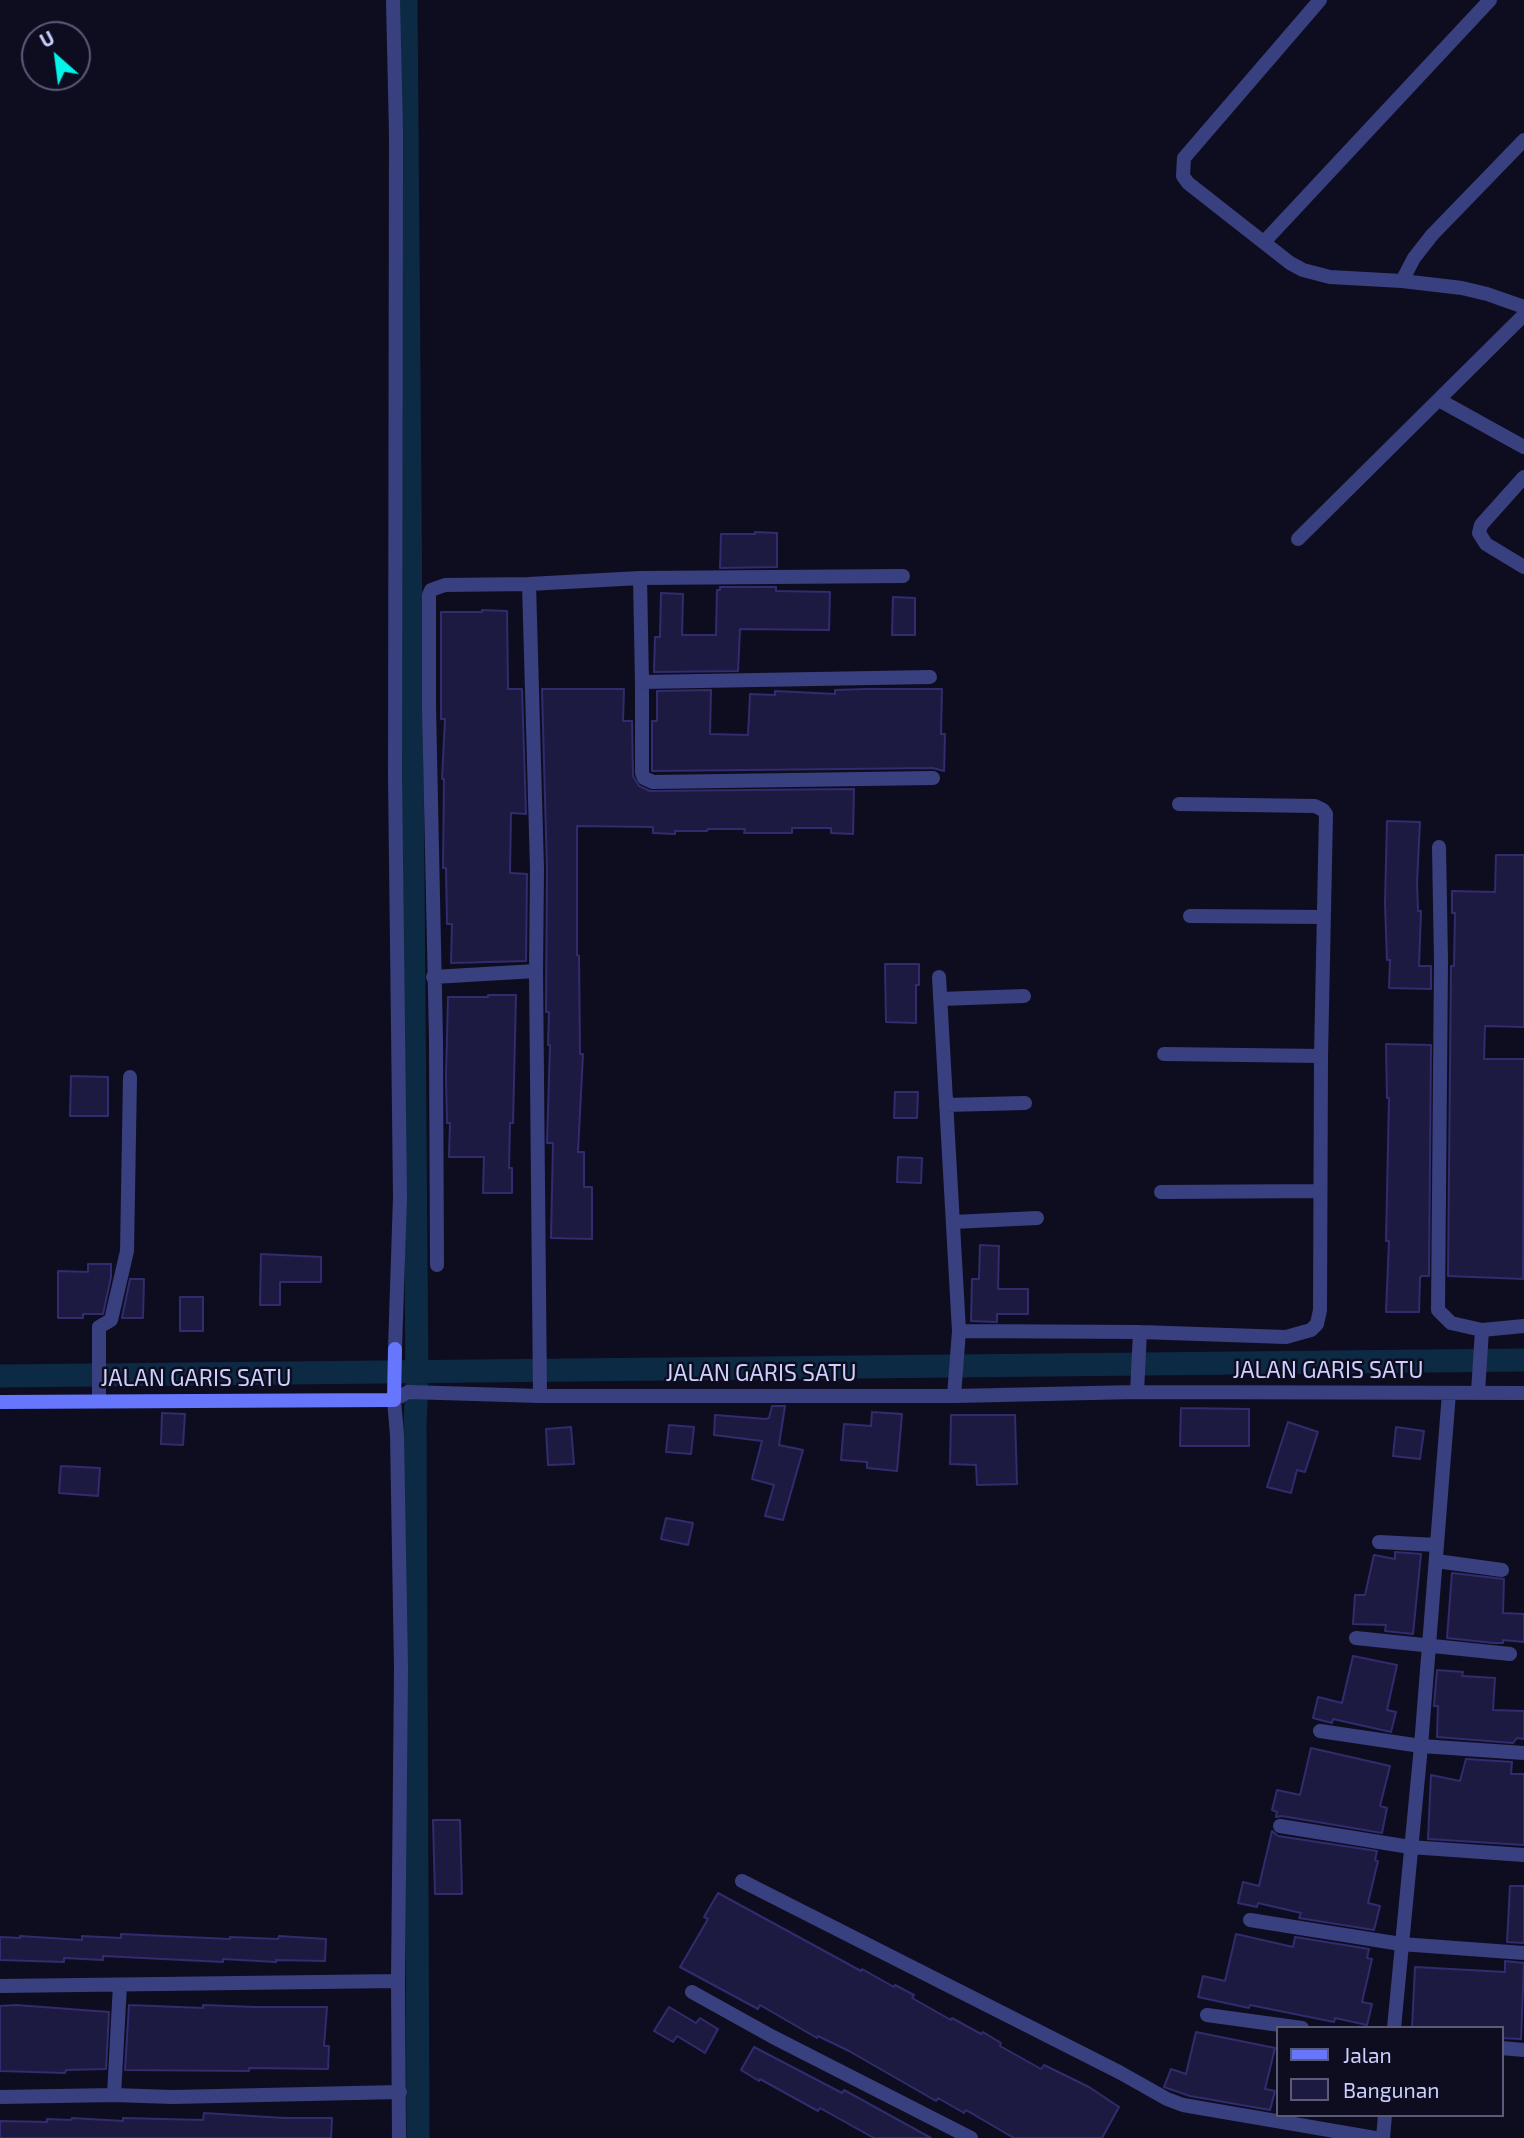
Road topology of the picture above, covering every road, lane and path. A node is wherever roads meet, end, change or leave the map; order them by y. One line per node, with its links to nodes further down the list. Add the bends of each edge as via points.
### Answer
1 (393, 0): 47 (street, via 400,1197 395,1349)
2 (1320, 0): 5 (street, via 1184,158 1183,176 1188,183)
3 (1490, 0): 5 (street)
4 (1524, 139): 6 (street, via 1432,235)
5 (1264, 243): 6 (street, via 1313,274)
6 (1402, 281): 7 (street, via 1462,288)
7 (1524, 307)
8 (1524, 315): 9 (street)
9 (1439, 400): 10 (street); 12 (street)
10 (1524, 447)
11 (1524, 477): 13 (street, via 1479,533 1486,544)
12 (1298, 539)
13 (1524, 567)
14 (902, 576): 15 (street)
15 (640, 578): 16 (street); 18 (street)
16 (529, 584): 24 (street); 25 (street, via 445,585 429,595)
17 (930, 677): 18 (street)
18 (642, 682): 19 (street, via 642,773 653,782)
19 (933, 778)
20 (1179, 804): 23 (street, via 1315,806 1323,810)
21 (1439, 847): 40 (street, via 1438,1310 1451,1323)
22 (1190, 916): 23 (street)
23 (1323, 916): 30 (street)
24 (536, 971): 25 (street); 45 (street)
25 (433, 977): 38 (street)
26 (939, 977): 28 (street)
27 (1024, 996): 28 (street)
28 (940, 999): 33 (street)
29 (1164, 1054): 30 (street)
30 (1321, 1056): 34 (street)
31 (131, 1077): 50 (street, via 127,1251 111,1320 99,1327)
32 (1025, 1103): 33 (street)
33 (946, 1105): 37 (street)
34 (1320, 1191): 35 (street); 42 (street, via 1321,1310 1311,1330 1286,1337)
35 (1160, 1192)
36 (1037, 1218): 37 (street)
37 (953, 1222): 41 (street)
38 (437, 1265)
39 (1524, 1326): 40 (street)
40 (1482, 1330): 44 (street)
41 (959, 1338): 42 (street); 46 (street)
42 (1140, 1338): 43 (street)
43 (1138, 1387): 46 (street, JALAN GARIS SATU); 48 (street, JALAN GARIS SATU)
44 (1479, 1388): 48 (street, JALAN GARIS SATU); 49 (street, JALAN GARIS SATU)
45 (541, 1389): 46 (street, JALAN GARIS SATU); 47 (street, JALAN GARIS SATU)
46 (955, 1390)
47 (399, 1393): 50 (street, JALAN GARIS SATU); 69 (street)
48 (1449, 1393): 53 (street)
49 (1524, 1393)
50 (99, 1401): 51 (street, JALAN GARIS SATU)
51 (0, 1402)
52 (1379, 1542): 53 (street)
53 (1437, 1545): 54 (street)
54 (1436, 1561): 55 (street); 57 (street)
55 (1502, 1570)
56 (1356, 1638): 57 (street)
57 (1429, 1646): 58 (street); 60 (street)
58 (1510, 1654)
59 (1320, 1731): 60 (street)
60 (1421, 1746): 61 (street); 63 (street)
61 (1524, 1753)
62 (1280, 1826): 63 (street)
63 (1410, 1847): 64 (street); 67 (street)
64 (1524, 1855)
65 (742, 1881): 84 (street, via 1167,2099)
66 (1250, 1920): 67 (street)
67 (1401, 1944): 68 (street); 75 (street)
68 (1524, 1954)
69 (398, 1981): 70 (street); 78 (street)
70 (120, 1985): 71 (street); 79 (street)
71 (0, 1986)
72 (692, 1992): 83 (street)
73 (1207, 2015): 74 (street)
74 (1287, 2026)
75 (1394, 2026)
76 (1503, 2048): 77 (street)
77 (1524, 2050)
78 (400, 2092): 79 (street); 82 (street)
79 (114, 2095): 80 (street)
80 (0, 2097)
81 (1385, 2117): 85 (street)
82 (399, 2138)
83 (971, 2138)
84 (1374, 2138)
85 (1383, 2138)

